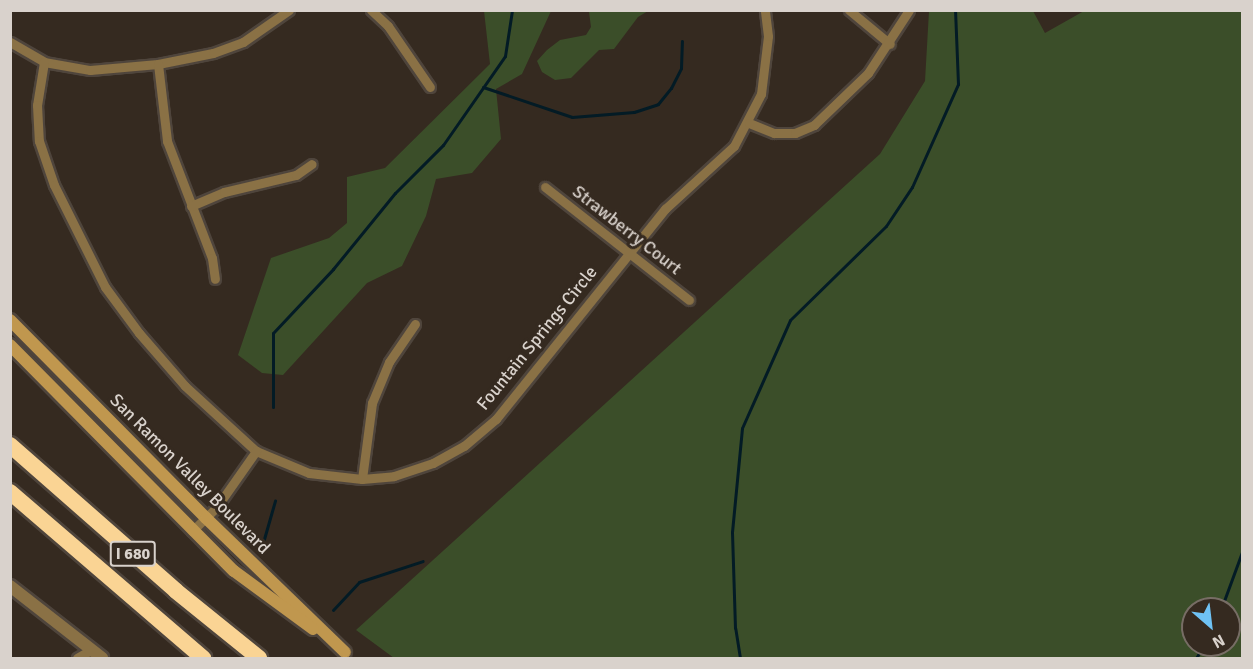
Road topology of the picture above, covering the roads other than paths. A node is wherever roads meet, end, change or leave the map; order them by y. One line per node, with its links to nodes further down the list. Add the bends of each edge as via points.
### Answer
1 (289, 10): 9 (street, via 243,42 213,53)
2 (371, 10): 10 (street, via 388,26)
3 (765, 10): 11 (street, Fountain Springs Circle, via 766,67 761,94)
4 (849, 10): 7 (street)
5 (909, 10): 7 (street)
6 (10, 42): 8 (street)
7 (890, 44): 11 (street, via 868,74 814,125 795,133 774,133)
8 (44, 62): 9 (street, via 90,70); 22 (street, Fountain Springs Circle, via 37,105 39,141 71,225 105,287 185,386)
9 (158, 64): 14 (street, via 167,141)
10 (430, 87)
11 (749, 123): 15 (street, Fountain Springs Circle, via 734,146 665,209)
12 (312, 165): 14 (street, via 296,175 224,192)
13 (545, 187): 15 (street, Strawberry Court)
14 (191, 206): 16 (street, via 212,258)
15 (628, 252): 17 (street, Strawberry Court); 23 (street, Fountain Springs Circle, via 496,419 464,446 433,463 393,476)
16 (215, 279)
17 (689, 300)
18 (10, 320): 25 (main road, San Ramon Valley Boulevard)
19 (415, 324): 23 (street, via 388,362 372,403)
20 (10, 345): 26 (main road, San Ramon Valley Boulevard)
21 (10, 445): 33 (highway, I 680, via 176,591)
22 (256, 451): 23 (street, Fountain Springs Circle, via 309,473); 25 (street)
23 (362, 479)
24 (10, 492): 32 (highway, I 680)
25 (206, 518): 26 (street); 29 (main road, San Ramon Valley Boulevard)
26 (192, 531): 29 (main road, San Ramon Valley Boulevard, via 258,591)
27 (10, 586): 28 (street)
28 (91, 650): 30 (street); 31 (street)
29 (349, 655)
30 (77, 658)
31 (102, 658)
32 (203, 658)
33 (259, 658)

